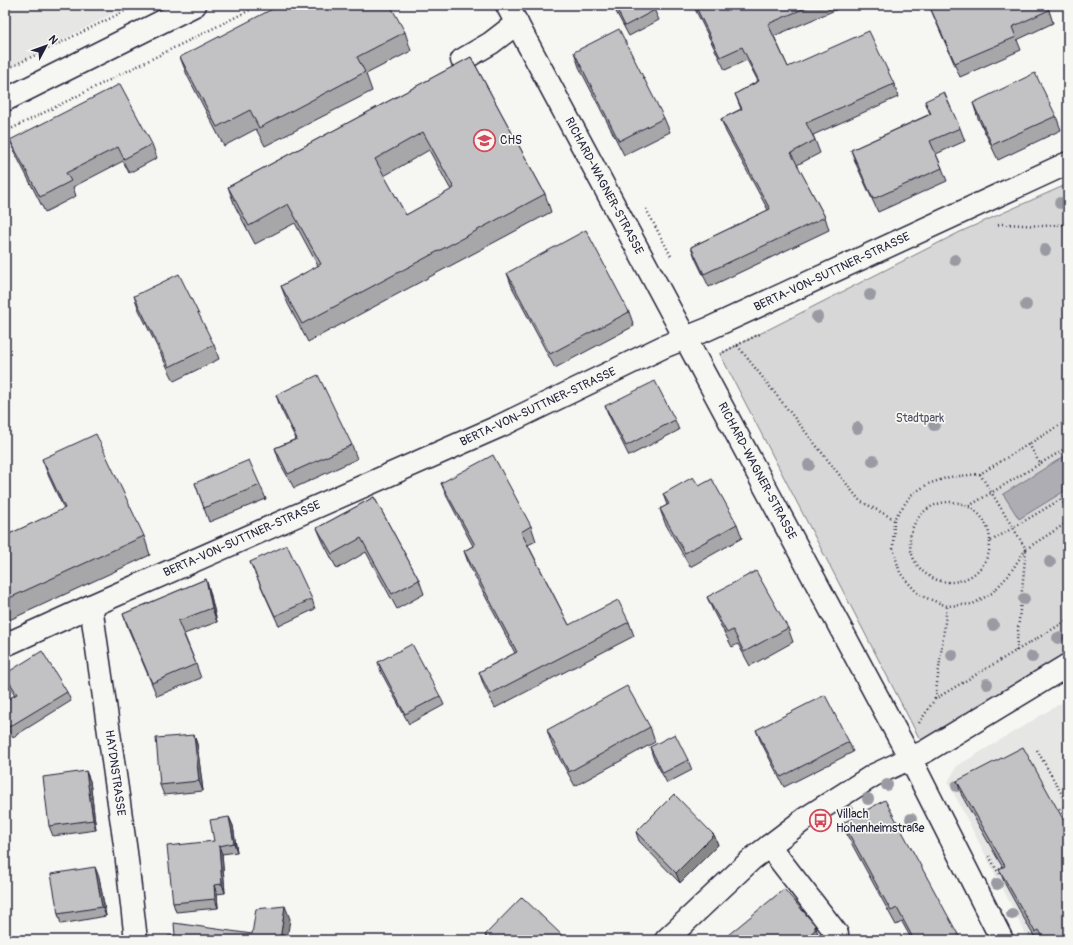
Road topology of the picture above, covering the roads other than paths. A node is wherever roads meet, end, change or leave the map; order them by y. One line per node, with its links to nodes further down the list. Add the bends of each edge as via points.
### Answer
1 (195, 5): 4 (street)
2 (512, 14): 3 (street, via 490,43); 6 (street, RICHARD-WAGNER-STRASSE)
3 (462, 60)
4 (5, 100)
5 (1068, 163): 6 (street, BERTA-VON-SUTTNER-STRASSE)
6 (686, 339): 7 (street, BERTA-VON-SUTTNER-STRASSE, via 651,353 500,426); 10 (street, RICHARD-WAGNER-STRASSE)
7 (91, 606): 8 (street, BERTA-VON-SUTTNER-STRASSE); 12 (street, HAYDNSTRASSE)
8 (5, 645)
9 (1068, 665): 10 (street, via 926,751)
10 (910, 758): 11 (street, via 874,775 806,818); 15 (street, RICHARD-WAGNER-STRASSE)
11 (769, 846): 13 (street); 14 (street, via 837,934)
12 (136, 940)
13 (666, 940)
14 (832, 940)
15 (1002, 940)

